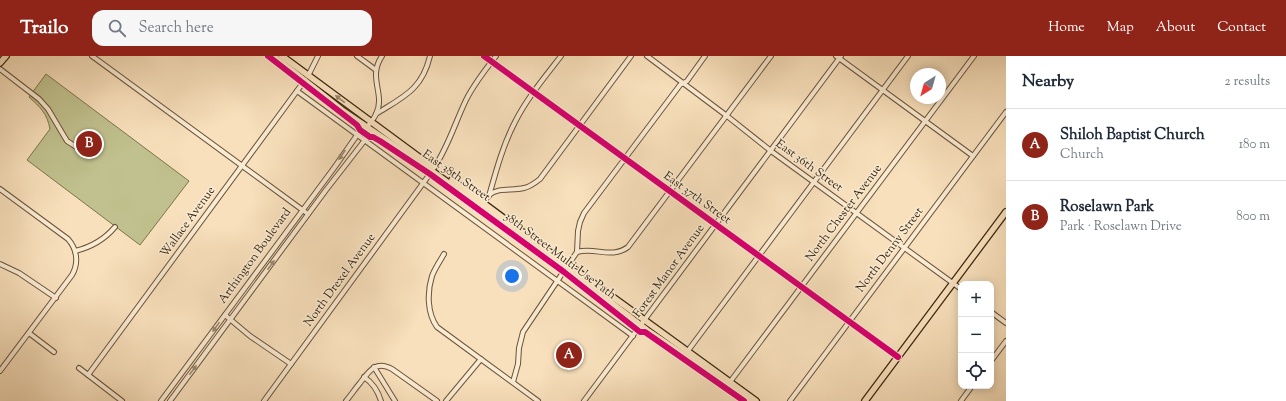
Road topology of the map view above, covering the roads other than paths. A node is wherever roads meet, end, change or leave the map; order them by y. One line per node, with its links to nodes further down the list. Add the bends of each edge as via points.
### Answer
1 (6, 56): 20 (main road)
2 (92, 56): 40 (street)
3 (274, 56): 23 (main road, East 38th Street)
4 (282, 56): 23 (main road, East 38th Street)
5 (318, 56): 23 (street, Wallace Avenue)
6 (357, 56): 22 (street)
7 (382, 56): 22 (street, Arthington Boulevard)
8 (430, 56): 29 (street, via 425,73 412,91)
9 (484, 56): 19 (street, East 37th Street)
10 (496, 56): 19 (street, North Drexel Avenue)
11 (561, 56): 27 (street)
12 (631, 56): 33 (street)
13 (646, 56): 24 (street, East 36th Street)
14 (706, 56): 24 (street)
15 (771, 56): 30 (street)
16 (908, 56): 25 (street)
17 (974, 56): 31 (street, North Chester Avenue)
18 (839, 57): 25 (street); 37 (street, Forest Manor Avenue)
19 (492, 61): 27 (street, East 37th Street); 41 (street, North Drexel Avenue, via 467,98 447,145)
20 (0, 64)
21 (0, 69): 36 (street, via 39,99 67,141)
22 (376, 70): 29 (street, Arthington Boulevard, via 379,101)
23 (306, 78): 26 (street, Wallace Avenue); 32 (main road, East 38th Street)
24 (683, 83): 30 (street, East 36th Street); 39 (street)
25 (883, 89): 31 (street); 42 (street)
26 (297, 91): 34 (street); 40 (street, Wallace Avenue)
27 (534, 92): 33 (street, East 37th Street); 46 (street, via 521,110 510,133)
28 (1006, 112): 38 (street, North Denny Street)
29 (376, 114): 32 (street, Arthington Boulevard)
30 (727, 116): 37 (street, East 36th Street); 45 (street)
31 (926, 121): 38 (street); 50 (street, North Chester Avenue)
32 (369, 126): 34 (street); 35 (street, Arthington Boulevard, via 369,133); 41 (main road, East 38th Street)
33 (580, 126): 39 (street, East 37th Street); 46 (street, via 536,182 525,188 502,190)
34 (356, 134): 35 (street); 48 (street, Arthington Boulevard, one-way to 48)
35 (364, 140): 43 (street); 51 (street, Arthington Boulevard)
36 (81, 150)
37 (771, 151): 42 (street, East 36th Street); 52 (street, Forest Manor Avenue)
38 (973, 156): 54 (street, North Denny Street)
39 (625, 159): 45 (street, East 37th Street); 56 (street, via 582,218 578,231)
40 (242, 165): 48 (street); 84 (street, Wallace Avenue)
41 (433, 169): 43 (street, North Drexel Avenue); 47 (main road, East 38th Street); 60 (main road, East 38th Street)
42 (814, 182): 50 (street, East 36th Street); 58 (street)
43 (424, 183): 61 (street); 80 (street, North Drexel Avenue)
44 (0, 189): 55 (street, via 68,239)
45 (670, 192): 52 (street, East 37th Street); 56 (street, via 625,250 612,254 590,250)
46 (489, 196): 47 (street)
47 (484, 203): 60 (main road, East 38th Street)
48 (302, 210): 51 (street); 67 (street, Arthington Boulevard)
49 (1006, 212): 62 (main road)
50 (856, 213): 54 (street, East 36th Street); 63 (street, North Chester Avenue)
51 (308, 214): 68 (street, Arthington Boulevard, one-way to 51)
52 (715, 225): 58 (street, East 37th Street); 70 (street, Forest Manor Avenue)
53 (115, 227): 55 (street, via 95,244)
54 (904, 248): 62 (street, East 36th Street); 69 (street, North Denny Street)
55 (75, 251): 65 (street, via 75,271)
56 (577, 252): 60 (street)
57 (444, 254): 79 (street, via 431,280 431,318 437,327)
58 (758, 256): 63 (street, East 37th Street); 76 (street)
59 (0, 264): 65 (street, via 19,273)
60 (567, 267): 61 (street); 70 (main road, East 38th Street)
61 (557, 280): 73 (street); 86 (street, via 523,332)
62 (953, 283): 64 (street, East 36th Street); 77 (main road)
63 (801, 287): 69 (street, East 37th Street); 87 (street, North Chester Avenue)
64 (958, 287)
65 (56, 298): 72 (street)
66 (994, 314): 71 (street)
67 (225, 315): 68 (street); 90 (street, Arthington Boulevard, one-way to 90)
68 (231, 319): 80 (street, via 250,336); 91 (street, Arthington Boulevard, one-way to 68)
69 (849, 322): 77 (street, East 37th Street); 102 (street, North Denny Street)
70 (642, 323): 73 (street, Forest Manor Avenue); 76 (main road, East 38th Street); 100 (main road, East 38th Street)
71 (1006, 323)
72 (29, 333): 75 (street); 83 (street)
73 (633, 336): 99 (street, Forest Manor Avenue)
74 (1006, 341): 78 (street)
75 (54, 352)
76 (688, 352): 87 (main road, East 38th Street)
77 (898, 357): 103 (main road)
78 (994, 357)
79 (481, 359): 86 (street); 97 (street)
80 (291, 364): 92 (street, North Drexel Avenue)
81 (79, 368): 84 (street)
82 (374, 368): 85 (street); 95 (street); 96 (street, via 380,365 389,367)
83 (0, 371)
84 (88, 375): 89 (street)
85 (364, 377): 93 (street); 94 (street, via 374,385)
86 (513, 382): 98 (street)
87 (730, 382): 101 (main road, East 38th Street)
88 (970, 389): 104 (street)
89 (122, 401)
90 (161, 401)
91 (170, 401)
92 (264, 401)
93 (346, 401)
94 (381, 401)
95 (395, 401)
96 (437, 401)
97 (446, 401)
98 (538, 401)
99 (584, 401)
100 (749, 401)
101 (756, 401)
102 (790, 401)
103 (865, 401)
104 (961, 401)

